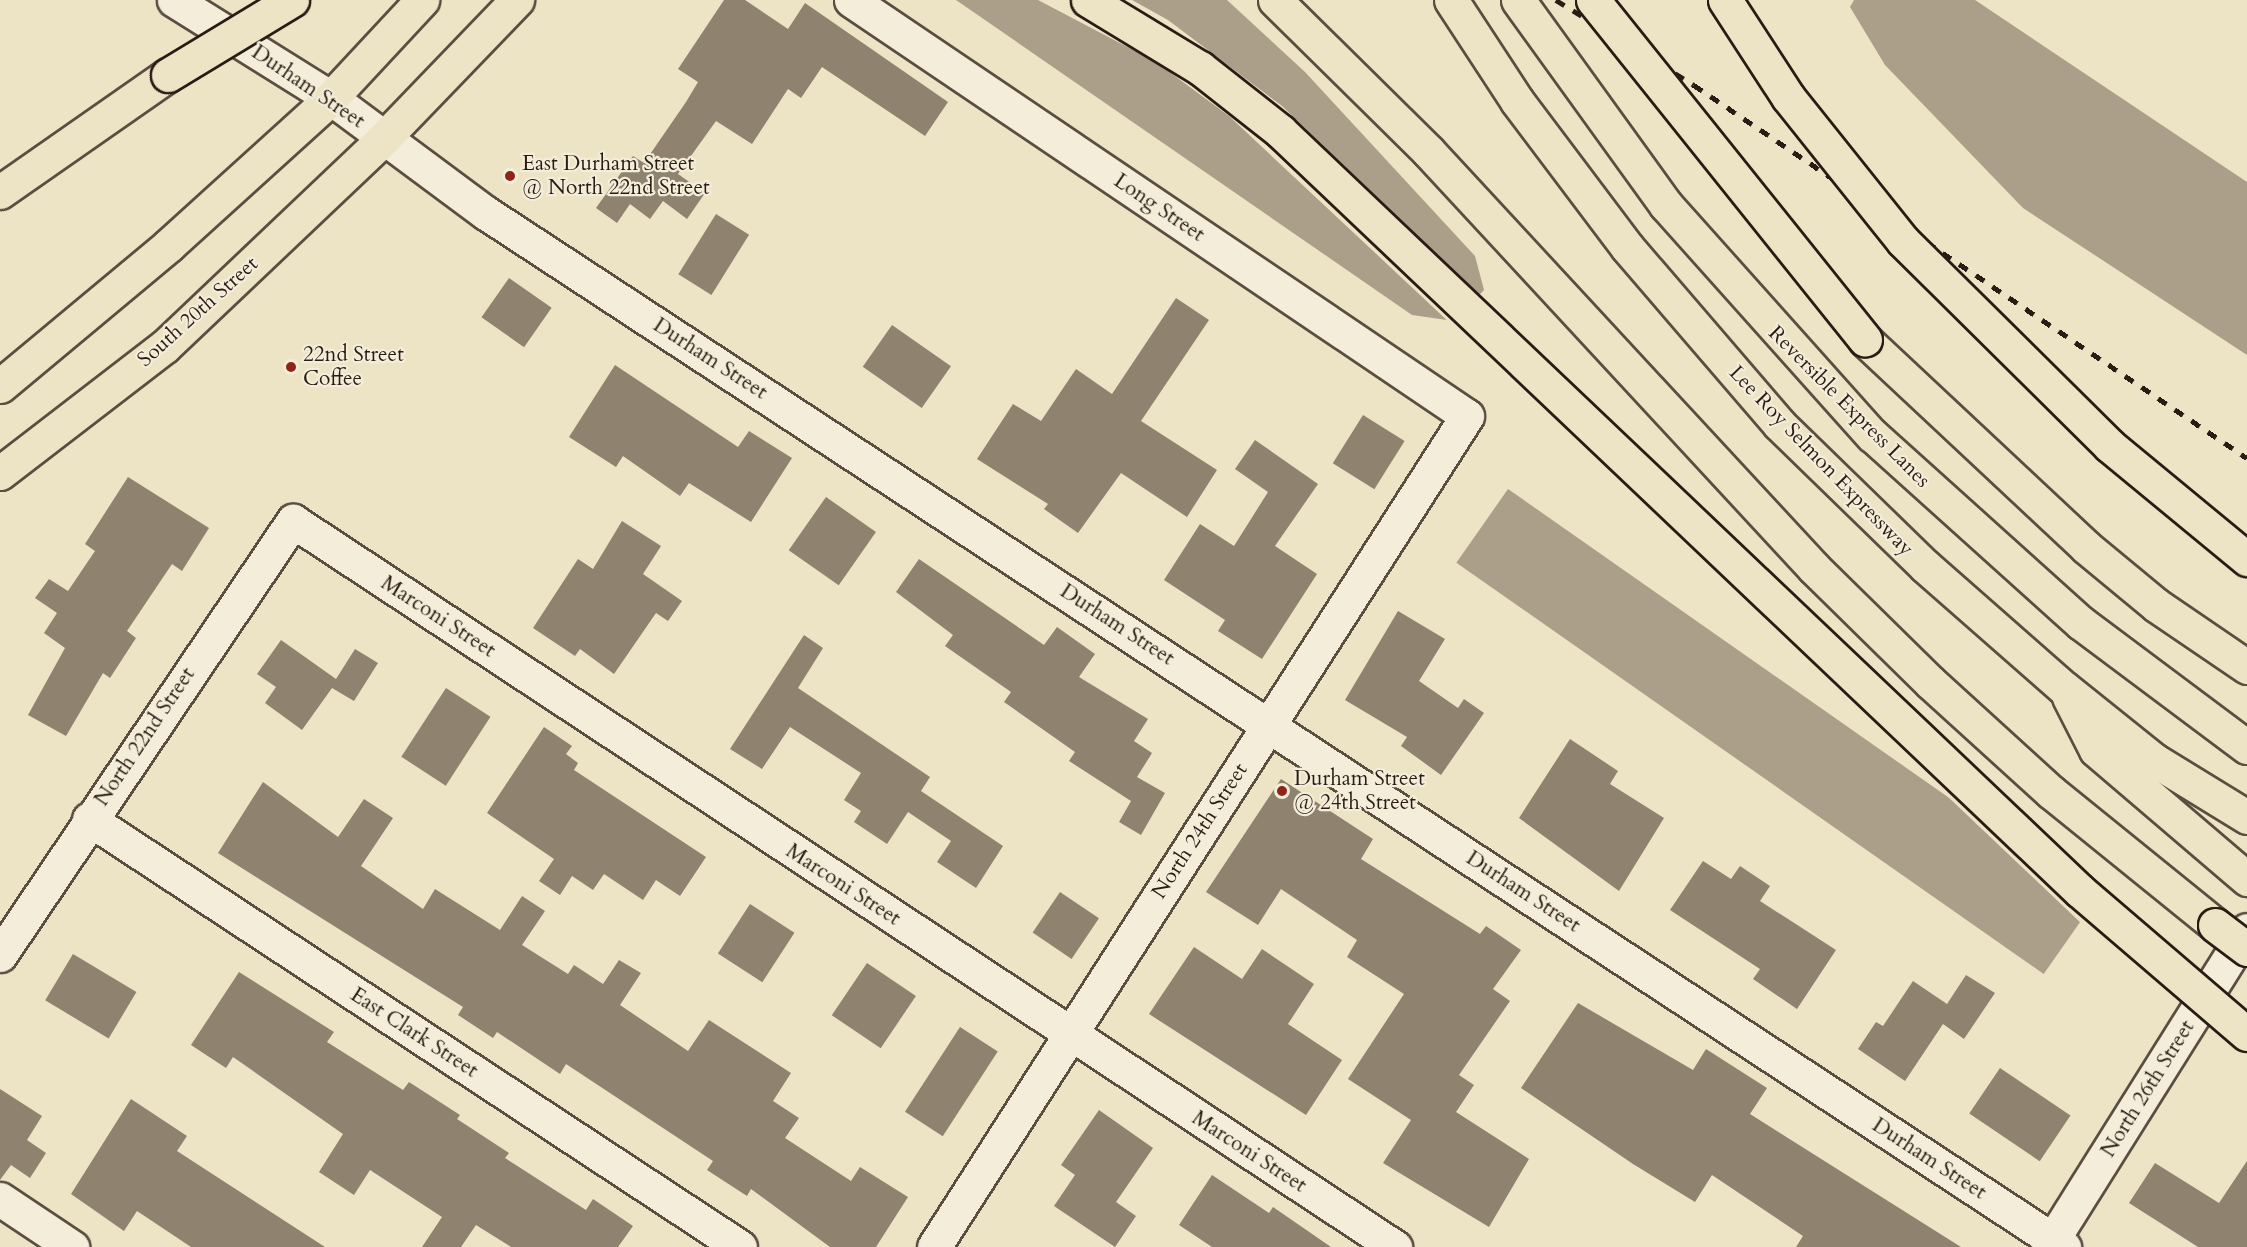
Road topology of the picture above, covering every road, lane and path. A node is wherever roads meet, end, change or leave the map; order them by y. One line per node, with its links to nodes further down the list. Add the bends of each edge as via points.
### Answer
1 (174, 0): 12 (street, Durham Street)
2 (292, 0): 14 (main road, bridge, via 168,75)
3 (422, 0): 12 (main road)
4 (517, 0): 13 (main road)
5 (851, 0): 16 (street, Long Street)
6 (1088, 0): 31 (main road, bridge, via 1200,68 1280,131 2071,883)
7 (1275, 0): 28 (main road, bridge, via 1428,150 1814,568 1913,666 2052,792)
8 (1451, 0): 21 (main road, Lee Roy Selmon Expressway, via 1562,163 1779,424 1925,566)
9 (1518, 0): 23 (main road, Reversible Express Lanes, via 1666,205 1762,318 1872,435 2081,623)
10 (1593, 0): 20 (main road, bridge, via 1865,340 2086,547 2156,606)
11 (1725, 0): 19 (main road, bridge, via 1788,97 1904,241 2110,446)
12 (331, 98): 13 (street, Durham Street); 15 (main road, via 169,245)
13 (384, 138): 17 (main road, South 20th Street, via 165,346); 22 (street, Durham Street, via 486,213)
14 (0, 192)
15 (0, 386)
16 (1467, 416): 22 (street, North 24th Street)
17 (0, 473)
18 (292, 521): 25 (street, North 22nd Street); 30 (street, Marconi Street)
19 (2247, 559)
20 (2247, 667)
21 (2064, 688): 24 (main road, Lee Roy Selmon Expressway, via 2154,760); 26 (main road, via 2096,750)
22 (1269, 725): 30 (street, North 24th Street); 33 (street, Durham Street)
23 (2247, 747)
24 (2243, 814)
25 (89, 819): 29 (street, North 22nd Street); 35 (street, East Clark Street)
26 (2247, 879)
27 (2247, 930): 33 (street, North 26th Street)
28 (2247, 949)
29 (0, 955)
30 (1070, 1034): 36 (street, North 24th Street); 37 (street, Marconi Street)
31 (2247, 1034)
32 (0, 1199): 34 (street)
33 (2055, 1245)
34 (72, 1247)
35 (740, 1247)
36 (934, 1247)
37 (1395, 1247)

